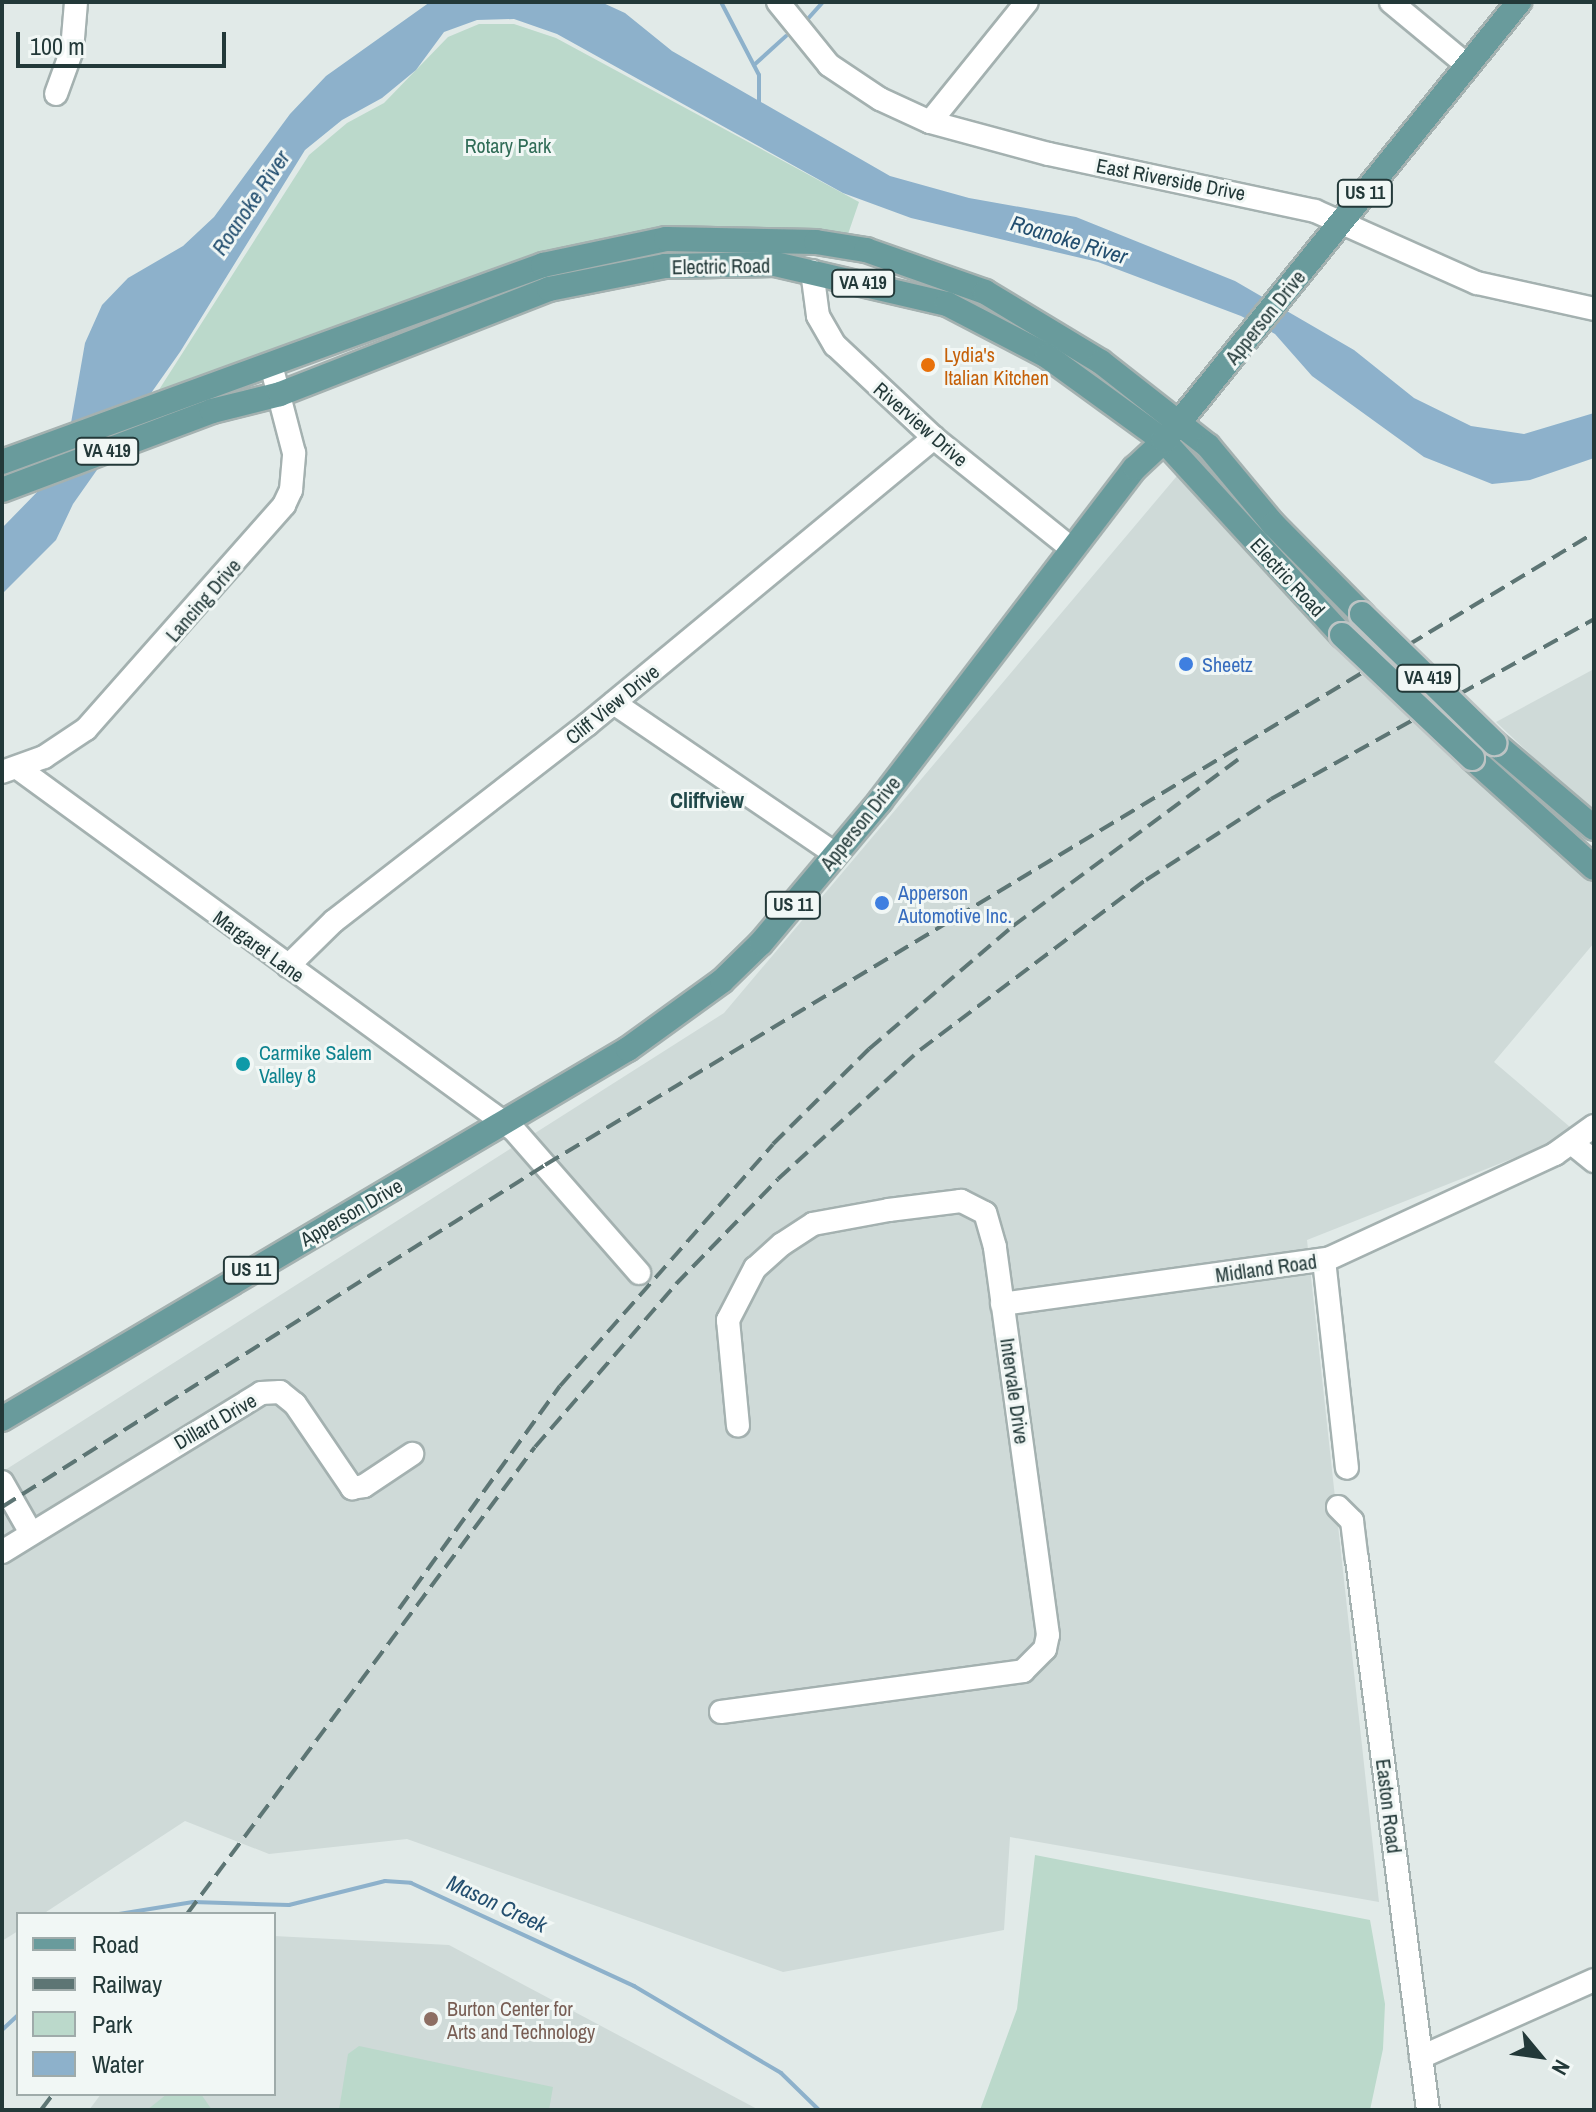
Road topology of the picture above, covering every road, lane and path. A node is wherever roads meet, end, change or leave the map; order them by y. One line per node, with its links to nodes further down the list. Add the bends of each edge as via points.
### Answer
1 (76, 2): 7 (street, via 72,50)
2 (778, 2): 8 (street, East Riverside Drive, via 829,65 880,99)
3 (1027, 2): 8 (street)
4 (1391, 2): 6 (street)
5 (1519, 2): 6 (main road, Apperson Drive / US 11)
6 (1468, 66): 9 (main road, Apperson Drive / US 11)
7 (56, 94)
8 (930, 122): 9 (street, East Riverside Drive, via 1049,154 1272,200)
9 (1341, 223): 11 (street, East Riverside Drive, via 1477,283); 15 (main road, Apperson Drive / US 11)
10 (812, 271): 13 (main road, Electric Road / VA 419, via 733,263 665,266 581,280); 15 (main road, Electric Road / VA 419, via 906,292 973,315); 16 (street, Riverview Drive, via 825,331)
11 (1594, 309)
12 (271, 365): 13 (street, Lancing Drive); 14 (main road, Electric Road / VA 419); 15 (main road, Electric Road / VA 419, via 567,259 666,239 772,239 866,250 985,292 1101,362)
13 (280, 394): 14 (main road, Electric Road / VA 419); 21 (street, Lancing Drive, via 294,453 291,490 284,505 86,729)
14 (208, 401): 17 (main road, Electric Road / VA 419); 18 (main road, Electric Road / VA 419)
15 (1172, 432): 19 (main road, Apperson Drive / US 11, via 1135,468); 22 (main road, Electric Road / VA 419, bridge, via 1208,446 1273,524 1362,614 1494,743); 24 (main road, Electric Road / VA 419, bridge, via 1342,635)
16 (934, 438): 19 (street, Riverview Drive); 20 (street, Cliff View Drive)
17 (2, 462)
18 (2, 490)
19 (1072, 549): 23 (main road, Apperson Drive / US 11)
20 (614, 703): 23 (street); 25 (street, Cliff View Drive, via 334,921)
21 (10, 770): 25 (street, Margaret Lane)
22 (1594, 828)
23 (835, 854): 26 (main road, Apperson Drive / US 11, via 761,943 701,998)
24 (1594, 868)
25 (288, 966): 26 (street, Margaret Lane)
26 (501, 1123): 31 (street, Margaret Lane, via 522,1138); 33 (main road, Apperson Drive / US 11)
27 (1594, 1126): 28 (street, Midland Road)
28 (1573, 1144): 29 (street); 30 (street, Midland Road)
29 (1594, 1161)
30 (1324, 1260): 32 (street, Midland Road); 36 (street)
31 (639, 1273)
32 (1002, 1304): 34 (street, Intervale Drive, via 990,1222 970,1202 813,1224 755,1268 735,1300 728,1320); 41 (street, Intervale Drive, via 1048,1635 1040,1659 1023,1671)
33 (2, 1419)
34 (738, 1426)
35 (412, 1454): 39 (street, Dillard Drive, via 364,1486 352,1488 295,1404 270,1391)
36 (1347, 1468)
37 (2, 1482): 39 (street)
38 (1338, 1507): 43 (street, Easton Road, via 1352,1521)
39 (31, 1533): 40 (street, Dillard Drive)
40 (2, 1552)
41 (721, 1712)
42 (1594, 1980): 43 (street)
43 (1421, 2057): 44 (street, Easton Road)
44 (1428, 2110)

